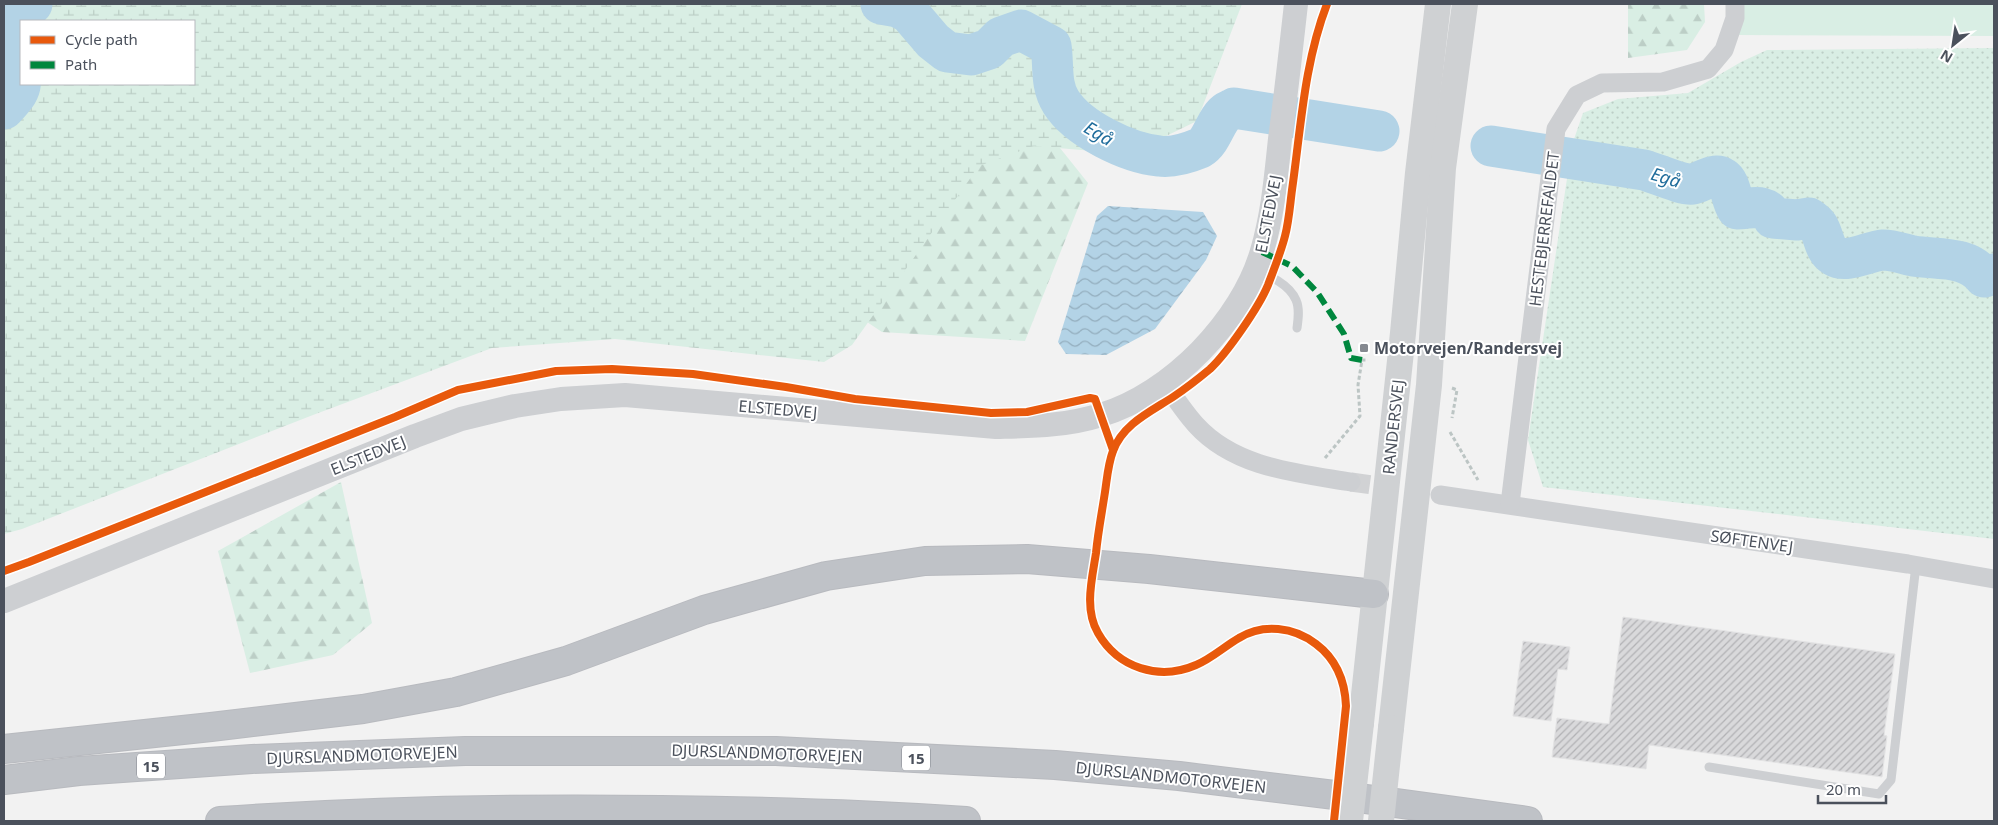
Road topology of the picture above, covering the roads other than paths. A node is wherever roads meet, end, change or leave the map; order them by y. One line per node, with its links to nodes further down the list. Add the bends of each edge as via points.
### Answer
1 (1296, 4): 5 (street, ELSTEDVEJ, via 1274,197)
2 (1438, 4): 13 (main road, RANDERSVEJ)
3 (1465, 4): 14 (main road, RANDERSVEJ, via 1443,168 1429,385)
4 (1735, 4): 10 (street, HESTEBJERREFALDET, via 1724,50 1708,69 1663,82 1602,83 1577,94 1556,129)
5 (1255, 270): 6 (lane, via 1284,285 1296,300); 7 (street, ELSTEDVEJ, via 1214,337)
6 (1297, 328)
7 (1164, 382): 8 (street, via 1196,426 1216,443 1248,460 1278,470); 15 (street, ELSTEDVEJ, via 1133,402 1101,415 1052,426 996,427 625,396 561,399 515,406 461,419 415,436)
8 (1351, 482)
9 (1440, 495): 10 (street)
10 (1510, 504): 11 (street, SØFTENVEJ)
11 (1916, 565): 12 (street, SØFTENVEJ); 17 (lane, via 1891,780 1879,794)
12 (1994, 579)
13 (1374, 594): 14 (main road); 16 (highway, via 1027,559 925,561 826,576 732,602 566,661 456,692 363,709); 23 (main road, RANDERSVEJ, bridge)
14 (1405, 598): 24 (main road, RANDERSVEJ, bridge)
15 (4, 601)
16 (4, 749)
17 (1709, 767)
18 (4, 780): 25 (highway, DJURSLANDMOTORVEJEN / 15, via 78,771 465,750 776,751 1056,765 1179,776)
19 (876, 815): 20 (highway, via 572,809 361,813); 21 (highway); 22 (highway)
20 (220, 821)
21 (921, 821)
22 (966, 821)
23 (1350, 821)
24 (1381, 821)
25 (1528, 821)

